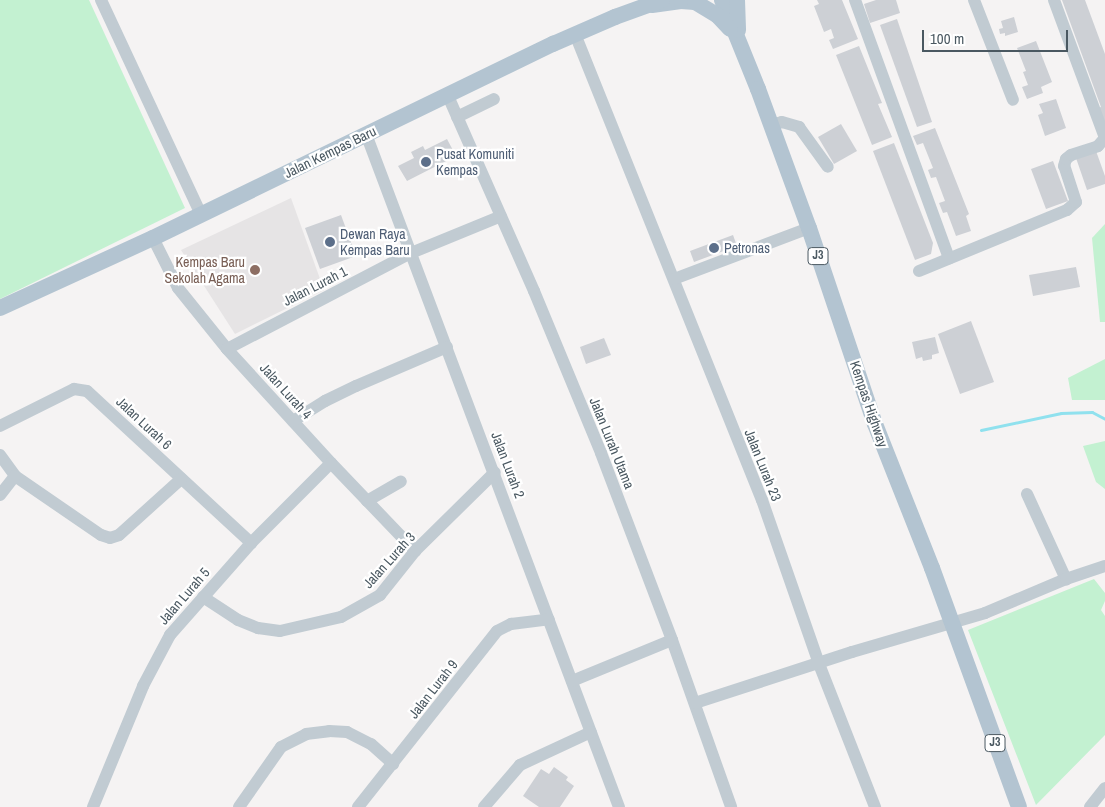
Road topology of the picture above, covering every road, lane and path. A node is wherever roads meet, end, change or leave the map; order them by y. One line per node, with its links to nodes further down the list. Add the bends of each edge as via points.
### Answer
1 (101, 0): 18 (street)
2 (722, 0): 9 (main road, Kempas Highway / J3)
3 (737, 0): 9 (main road)
4 (855, 0): 23 (street)
5 (974, 0): 12 (street)
6 (1054, 0): 16 (street)
7 (655, 2): 8 (main road, Jalan Kempas Baru); 9 (main road, Jalan Kempas Baru, via 695,2 718,15)
8 (575, 34): 10 (main road, Jalan Kempas Baru); 25 (street, Jalan Lurah 23)
9 (738, 38): 14 (main road, Kempas Highway / J3)
10 (448, 96): 13 (street, Jalan Lurah Utama); 15 (main road, Jalan Kempas Baru)
11 (494, 99): 13 (street)
12 (1013, 100)
13 (457, 117): 19 (street, Jalan Lurah Utama)
14 (771, 125): 17 (street, via 782,122 798,127); 20 (main road, Kempas Highway / J3)
15 (366, 134): 18 (main road, Jalan Kempas Baru); 22 (street, Jalan Lurah 2)
16 (1105, 138): 23 (street, via 1098,146 1071,154 1066,159 1064,166 1076,202 1072,206)
17 (828, 167)
18 (202, 214): 21 (main road, Jalan Kempas Baru)
19 (501, 216): 22 (street, Jalan Lurah 1); 47 (street, Jalan Lurah Utama, via 602,453)
20 (809, 228): 25 (street); 46 (main road, Kempas Highway / J3, via 875,424)
21 (153, 238): 26 (main road, Jalan Kempas Baru); 28 (street, Jalan Lurah 4, via 178,288)
22 (411, 253): 27 (street, Jalan Lurah 2); 28 (street, Jalan Lurah 1)
23 (949, 258): 24 (street)
24 (919, 271)
25 (674, 279): 48 (street, Jalan Lurah 23, via 750,472)
26 (0, 308)
27 (447, 347): 29 (street, via 356,386); 33 (street, Jalan Lurah 2)
28 (227, 348): 29 (street, Jalan Lurah 4)
29 (293, 421): 32 (street, Jalan Lurah 4)
30 (0, 426): 35 (street, Jalan Lurah 6, via 80,388)
31 (0, 455): 34 (street)
32 (330, 463): 39 (street, Jalan Lurah 4); 40 (street, Jalan Lurah 5)
33 (494, 472): 41 (street, Jalan Lurah 3); 45 (street, Jalan Lurah 2)
34 (15, 476): 35 (street, via 101,536 110,538 120,535); 38 (street)
35 (181, 478): 40 (street, Jalan Lurah 6)
36 (401, 481): 39 (street)
37 (1027, 494): 43 (street)
38 (0, 495)
39 (367, 501): 41 (street, Jalan Lurah 4)
40 (250, 543): 44 (street, Jalan Lurah 5)
41 (415, 551): 44 (street, Jalan Lurah 3, via 380,596 341,617 304,626 280,631 258,628 238,620)
42 (1105, 566): 43 (street)
43 (1066, 579): 46 (street, via 986,613)
44 (203, 597): 54 (street, Jalan Lurah 5, via 170,635 160,654)
45 (549, 619): 49 (street, Jalan Lurah 2); 52 (street, Jalan Lurah 9, via 511,624 498,631)
46 (951, 623): 48 (street); 61 (main road, Kempas Highway / J3)
47 (672, 640): 49 (street); 50 (street, Jalan Lurah Utama)
48 (819, 664): 50 (street); 60 (street, Jalan Lurah 23)
49 (572, 681): 51 (street, Jalan Lurah 2)
50 (695, 703): 59 (street, Jalan Lurah Utama)
51 (591, 732): 57 (street, via 520,765); 58 (street, Jalan Lurah 2)
52 (393, 764): 55 (street, via 371,744 347,732 306,734 281,747); 56 (street, Jalan Lurah 9)
53 (1105, 788): 62 (street)
54 (93, 807)
55 (239, 807)
56 (358, 807)
57 (484, 807)
58 (619, 807)
59 (731, 807)
60 (875, 807)
61 (1019, 807)
62 (1090, 807)

